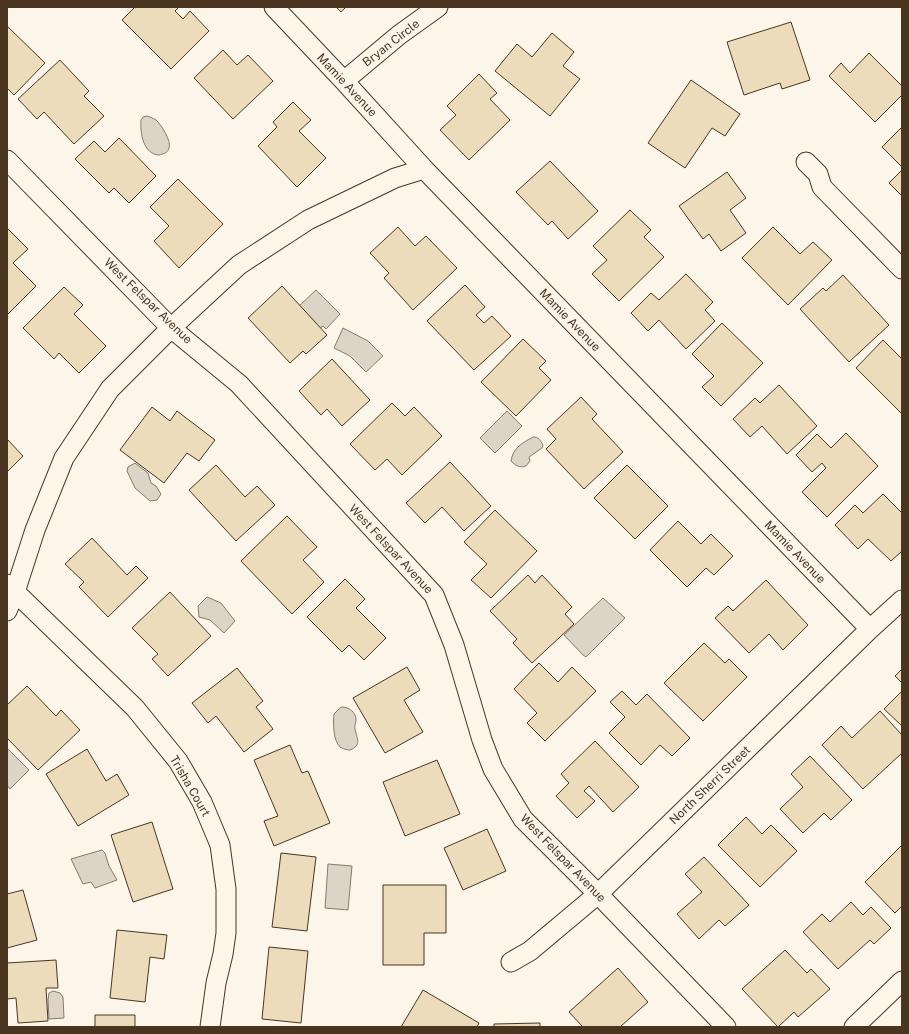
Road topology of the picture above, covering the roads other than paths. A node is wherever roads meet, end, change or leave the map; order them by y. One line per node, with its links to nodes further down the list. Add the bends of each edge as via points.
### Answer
1 (274, 7): 3 (street, Mamie Avenue)
2 (438, 7): 3 (street, Bryan Circle, via 399,35)
3 (344, 81): 6 (street, Mamie Avenue)
4 (7, 160): 8 (street, West Felspar Avenue)
5 (806, 162): 7 (street, via 818,174 822,187)
6 (424, 169): 8 (street, via 395,178 308,220 239,265); 12 (street, Mamie Avenue)
7 (902, 269)
8 (171, 328): 9 (street, via 110,389 64,458); 13 (street, West Felspar Avenue, via 239,384 434,595 454,645 482,740 494,769 523,819)
9 (11, 588): 11 (street); 16 (street, Trisha Court, via 135,708 178,761 202,802 220,845 226,889 224,954 216,983)
10 (902, 600): 12 (street, North Sherri Street)
11 (7, 611)
12 (870, 629): 13 (street, North Sherri Street)
13 (598, 894): 14 (street, North Sherri Street, via 530,951); 17 (street, West Felspar Avenue)
14 (511, 962)
15 (902, 981): 18 (street)
16 (210, 1027)
17 (726, 1027)
18 (854, 1027)

